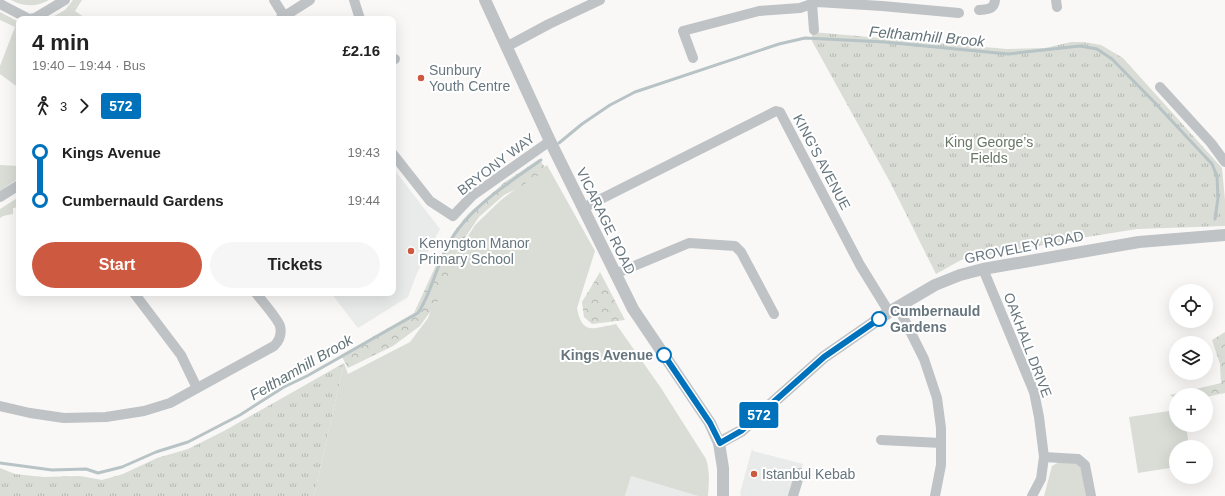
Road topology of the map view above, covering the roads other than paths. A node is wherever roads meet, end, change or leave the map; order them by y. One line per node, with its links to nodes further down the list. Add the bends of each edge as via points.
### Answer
1 (64, 0): 13 (street)
2 (274, 0): 14 (street)
3 (310, 0): 15 (street)
4 (354, 0): 16 (street)
5 (485, 0): 18 (street, VICARAGE ROAD)
6 (600, 0): 18 (street)
7 (995, 0): 10 (street, via 991,8)
8 (0, 2): 12 (street)
9 (815, 2): 11 (street); 17 (street); 19 (street, via 800,8 759,11 684,31)
10 (979, 10)
11 (959, 13)
12 (23, 16)
13 (38, 16)
14 (281, 16)
15 (285, 16)
16 (359, 16)
17 (814, 30)
18 (506, 47): 21 (street, VICARAGE ROAD)
19 (693, 58)
20 (1160, 87): 23 (street)
21 (550, 141): 22 (street, BRYONY WAY, via 472,196 453,216 430,201); 26 (street, VICARAGE ROAD)
22 (396, 158)
23 (1225, 162)
24 (16, 186): 25 (street)
25 (0, 197)
26 (583, 208): 29 (street, VICARAGE ROAD); 32 (street, KING'S AVENUE, via 776,111 780,112 860,265)
27 (1225, 235): 28 (street, GROVELEY ROAD, via 1139,242)
28 (983, 269): 32 (street, GROVELEY ROAD, via 934,285); 39 (street, OAKHALL DRIVE, via 1034,392 1040,417)
29 (615, 274): 33 (street, via 689,243 734,246 741,252); 37 (street, VICARAGE ROAD, via 633,309 710,423)
30 (136, 296): 34 (street, via 181,355)
31 (258, 296): 34 (street, via 280,325 279,341)
32 (894, 310): 37 (street, GROVELEY ROAD, via 824,357 745,427); 38 (street, via 924,359 937,398)
33 (774, 314)
34 (197, 388): 35 (street, via 170,403 144,411 106,417 64,418)
35 (0, 406)
36 (881, 440): 38 (street)
37 (720, 443): 41 (street)
38 (941, 443): 43 (street)
39 (1044, 457): 44 (street, OAKHALL DRIVE, via 1041,479); 45 (street, via 1078,459 1085,465)
40 (800, 473): 42 (street)
41 (723, 496)
42 (793, 496)
43 (935, 496)
44 (1032, 496)
45 (1091, 496)

